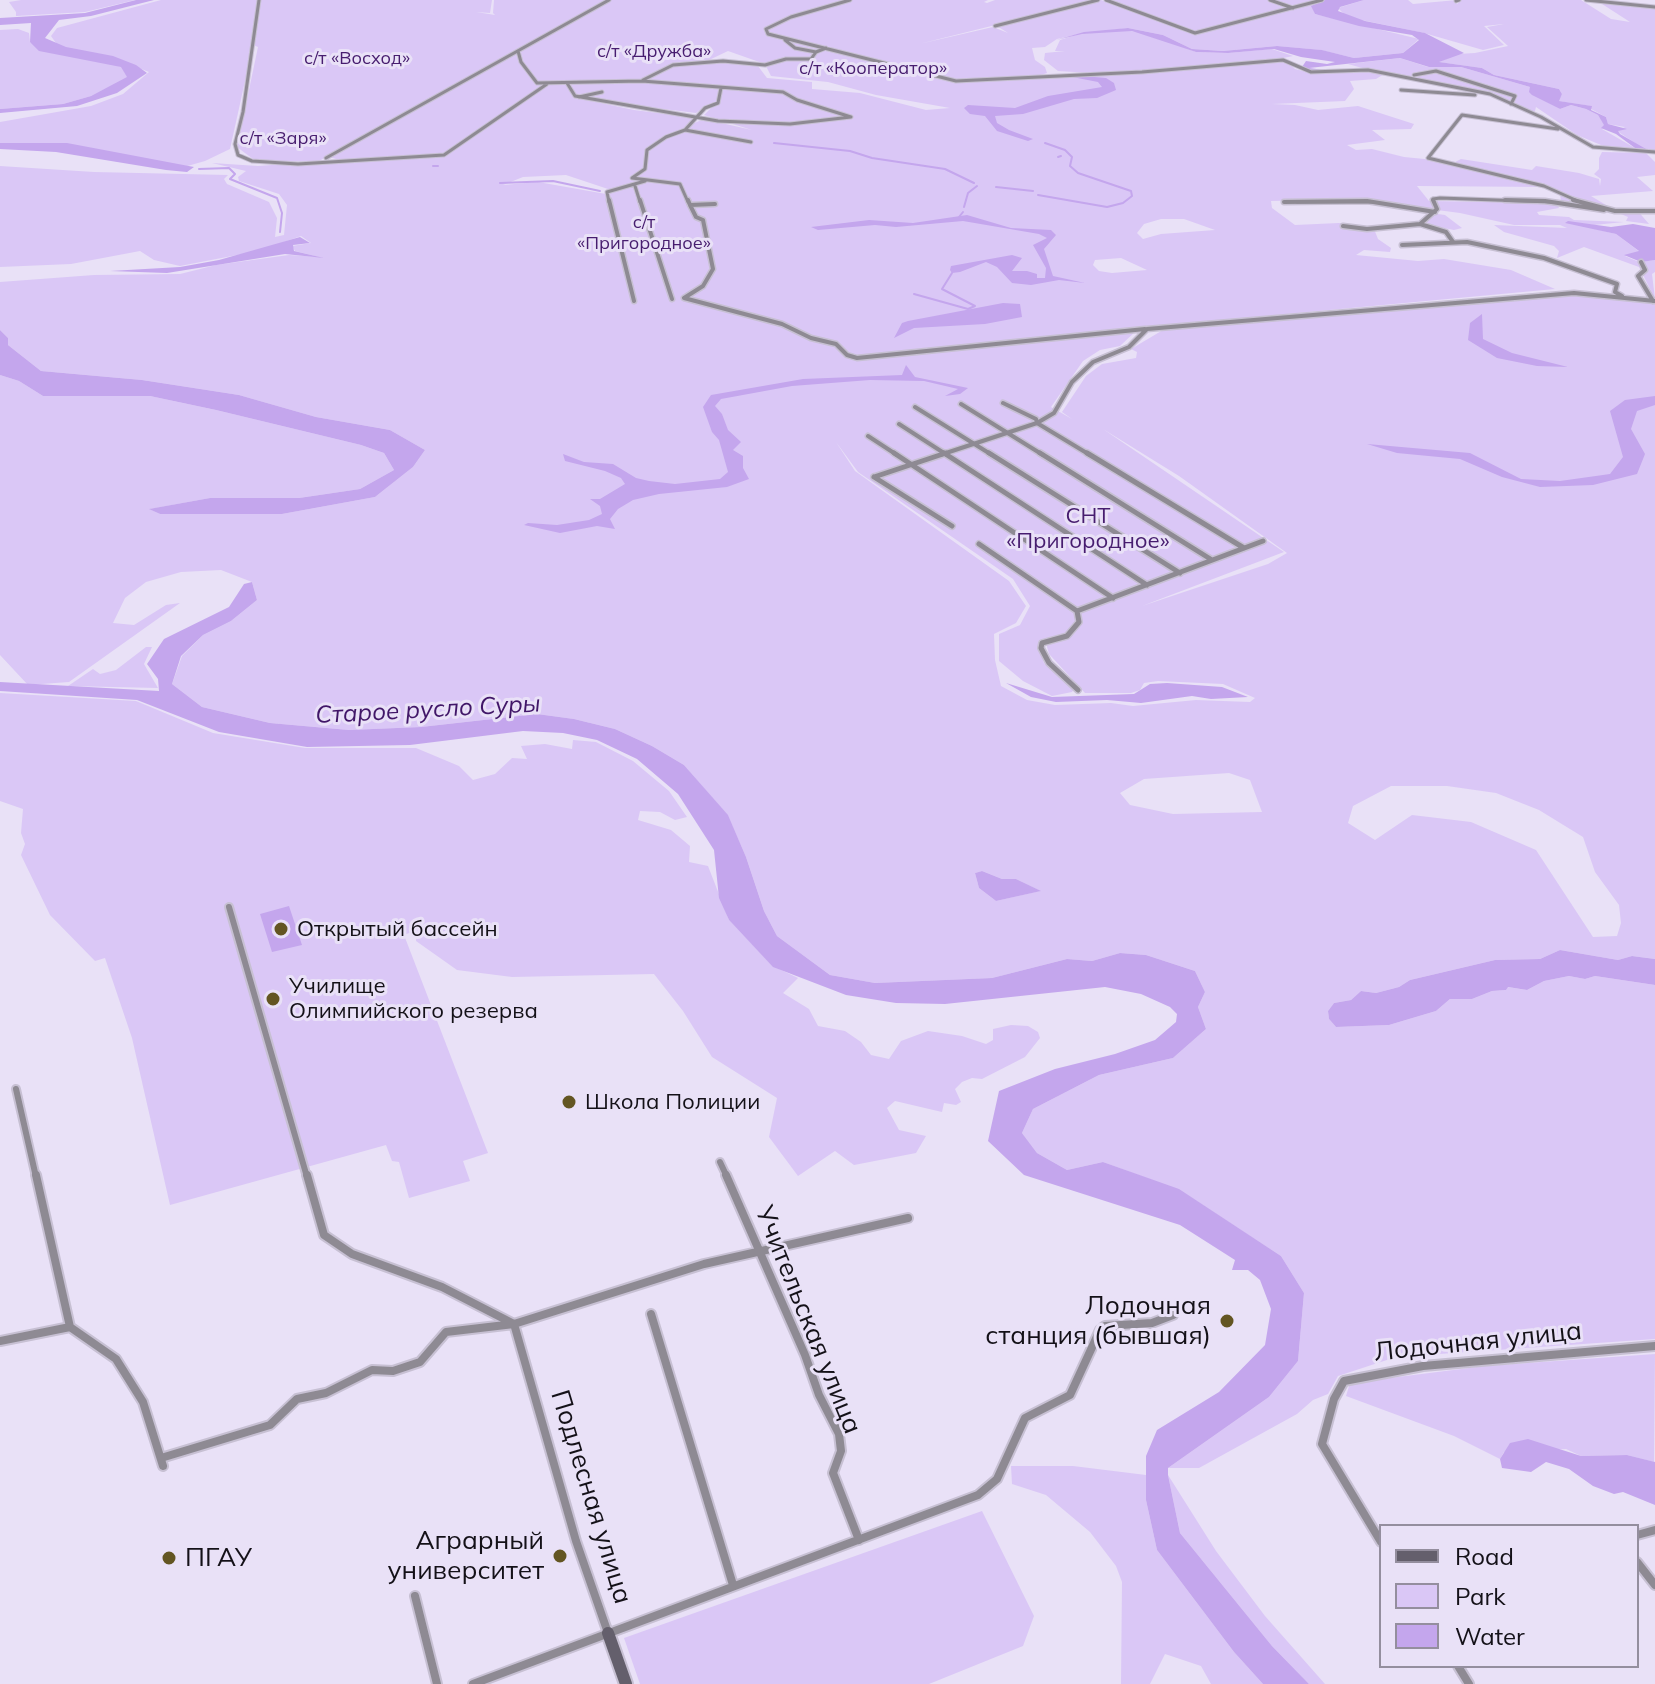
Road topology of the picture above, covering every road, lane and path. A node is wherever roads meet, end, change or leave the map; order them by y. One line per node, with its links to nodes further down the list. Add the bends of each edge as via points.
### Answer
1 (259, 0): 31 (street, via 235,144 238,155 257,163)
2 (609, 0): 14 (street)
3 (850, 0): 12 (street, via 766,29)
4 (1098, 0): 11 (street)
5 (1106, 0): 10 (street, via 1195,33)
6 (1270, 0): 10 (street)
7 (1322, 0): 10 (street)
8 (1586, 0): 9 (street)
9 (1655, 7)
10 (1294, 9)
11 (995, 26)
12 (785, 40): 13 (street); 15 (street)
13 (826, 48): 15 (street); 24 (street, via 956,81 1287,60 1311,72 1356,68)
14 (518, 51): 19 (street, via 534,81); 31 (street)
15 (816, 52): 17 (street, via 811,59 765,65 690,62)
16 (1414, 75): 25 (street, via 1436,71 1515,96)
17 (642, 81): 18 (street); 20 (street)
18 (567, 83): 19 (street); 23 (street)
19 (547, 84): 31 (street, via 452,152)
20 (721, 88): 26 (street, via 718,103 705,108); 26 (street, via 783,92 851,117 790,124)
21 (1401, 90): 24 (street)
22 (602, 92): 23 (street)
23 (579, 97): 26 (street)
24 (1498, 98): 25 (street)
25 (1511, 104): 27 (street)
26 (700, 117): 28 (street)
27 (1562, 129): 30 (street, via 1593,147); 37 (street, via 1462,115 1428,158 1544,186)
28 (685, 130): 29 (street); 32 (street, via 647,150 645,169 632,178)
29 (751, 142)
30 (1655, 152)
31 (322, 160)
32 (648, 180): 33 (street); 36 (street, via 680,184)
33 (635, 186): 46 (street); 47 (street, via 607,192)
34 (1284, 202): 39 (street, via 1367,201)
35 (715, 204): 36 (street)
36 (690, 205): 49 (street, via 703,220 713,269 703,286 684,298 782,324 836,344 857,358)
37 (1615, 211): 38 (street); 39 (street, via 1545,201 1433,199)
38 (1655, 211)
39 (1435, 212): 40 (street)
40 (1420, 224): 41 (street); 42 (street, via 1446,232)
41 (1343, 226)
42 (1453, 242): 43 (street); 45 (street, via 1561,263 1617,284 1615,292)
43 (1402, 245)
44 (1641, 262): 48 (street, via 1645,270 1638,276)
45 (1625, 298): 48 (street); 49 (street, via 1574,293)
46 (672, 299)
47 (634, 301)
48 (1654, 301)
49 (1147, 329): 53 (street, via 1129,347 1093,362 1072,382 1054,413)
50 (1003, 403): 53 (street)
51 (961, 404): 55 (street)
52 (915, 407): 57 (street)
53 (1037, 423): 55 (street); 63 (street)
54 (899, 424): 58 (street)
55 (1006, 433): 57 (street); 64 (street)
56 (868, 436): 59 (street)
57 (976, 443): 58 (street); 65 (street)
58 (945, 455): 59 (street); 66 (street)
59 (913, 465): 60 (street, via 874,477); 67 (street)
60 (952, 526)
61 (1263, 541): 63 (street)
62 (979, 544): 68 (street)
63 (1244, 548): 64 (street)
64 (1212, 560): 65 (street)
65 (1180, 573): 66 (street)
66 (1147, 585): 67 (street)
67 (1113, 598): 68 (street)
68 (1077, 611): 69 (street, via 1079,622 1067,636 1042,643 1041,648)
69 (1078, 690)
70 (229, 907): 77 (street, via 324,1235 352,1254 442,1287)
71 (16, 1089): 78 (street)
72 (720, 1162): 74 (street, Учительская улица)
73 (908, 1218): 74 (street)
74 (759, 1251): 77 (street); 82 (street, Учительская улица, via 839,1434 841,1451 833,1473)
75 (651, 1314): 84 (street)
76 (1173, 1315): 82 (street, via 1100,1330 1070,1395 1025,1418 997,1479 978,1495)
77 (514, 1324): 78 (street, via 446,1332 420,1362 393,1371 372,1370 326,1393 297,1399 270,1425 162,1462 143,1402 116,1359); 87 (street, Подлесная улица)
78 (70, 1327): 79 (street)
79 (0, 1341)
80 (1655, 1346): 81 (street, Лодочная улица, via 1423,1366 1344,1381 1322,1444)
81 (1379, 1539)
82 (859, 1540): 84 (street)
83 (1639, 1565): 85 (street)
84 (733, 1585): 87 (street)
85 (1655, 1585)
86 (415, 1596): 88 (street)
87 (608, 1633): 89 (street); 90 (street, Подлесная улица)
88 (437, 1684)
89 (473, 1684)
90 (626, 1684)

